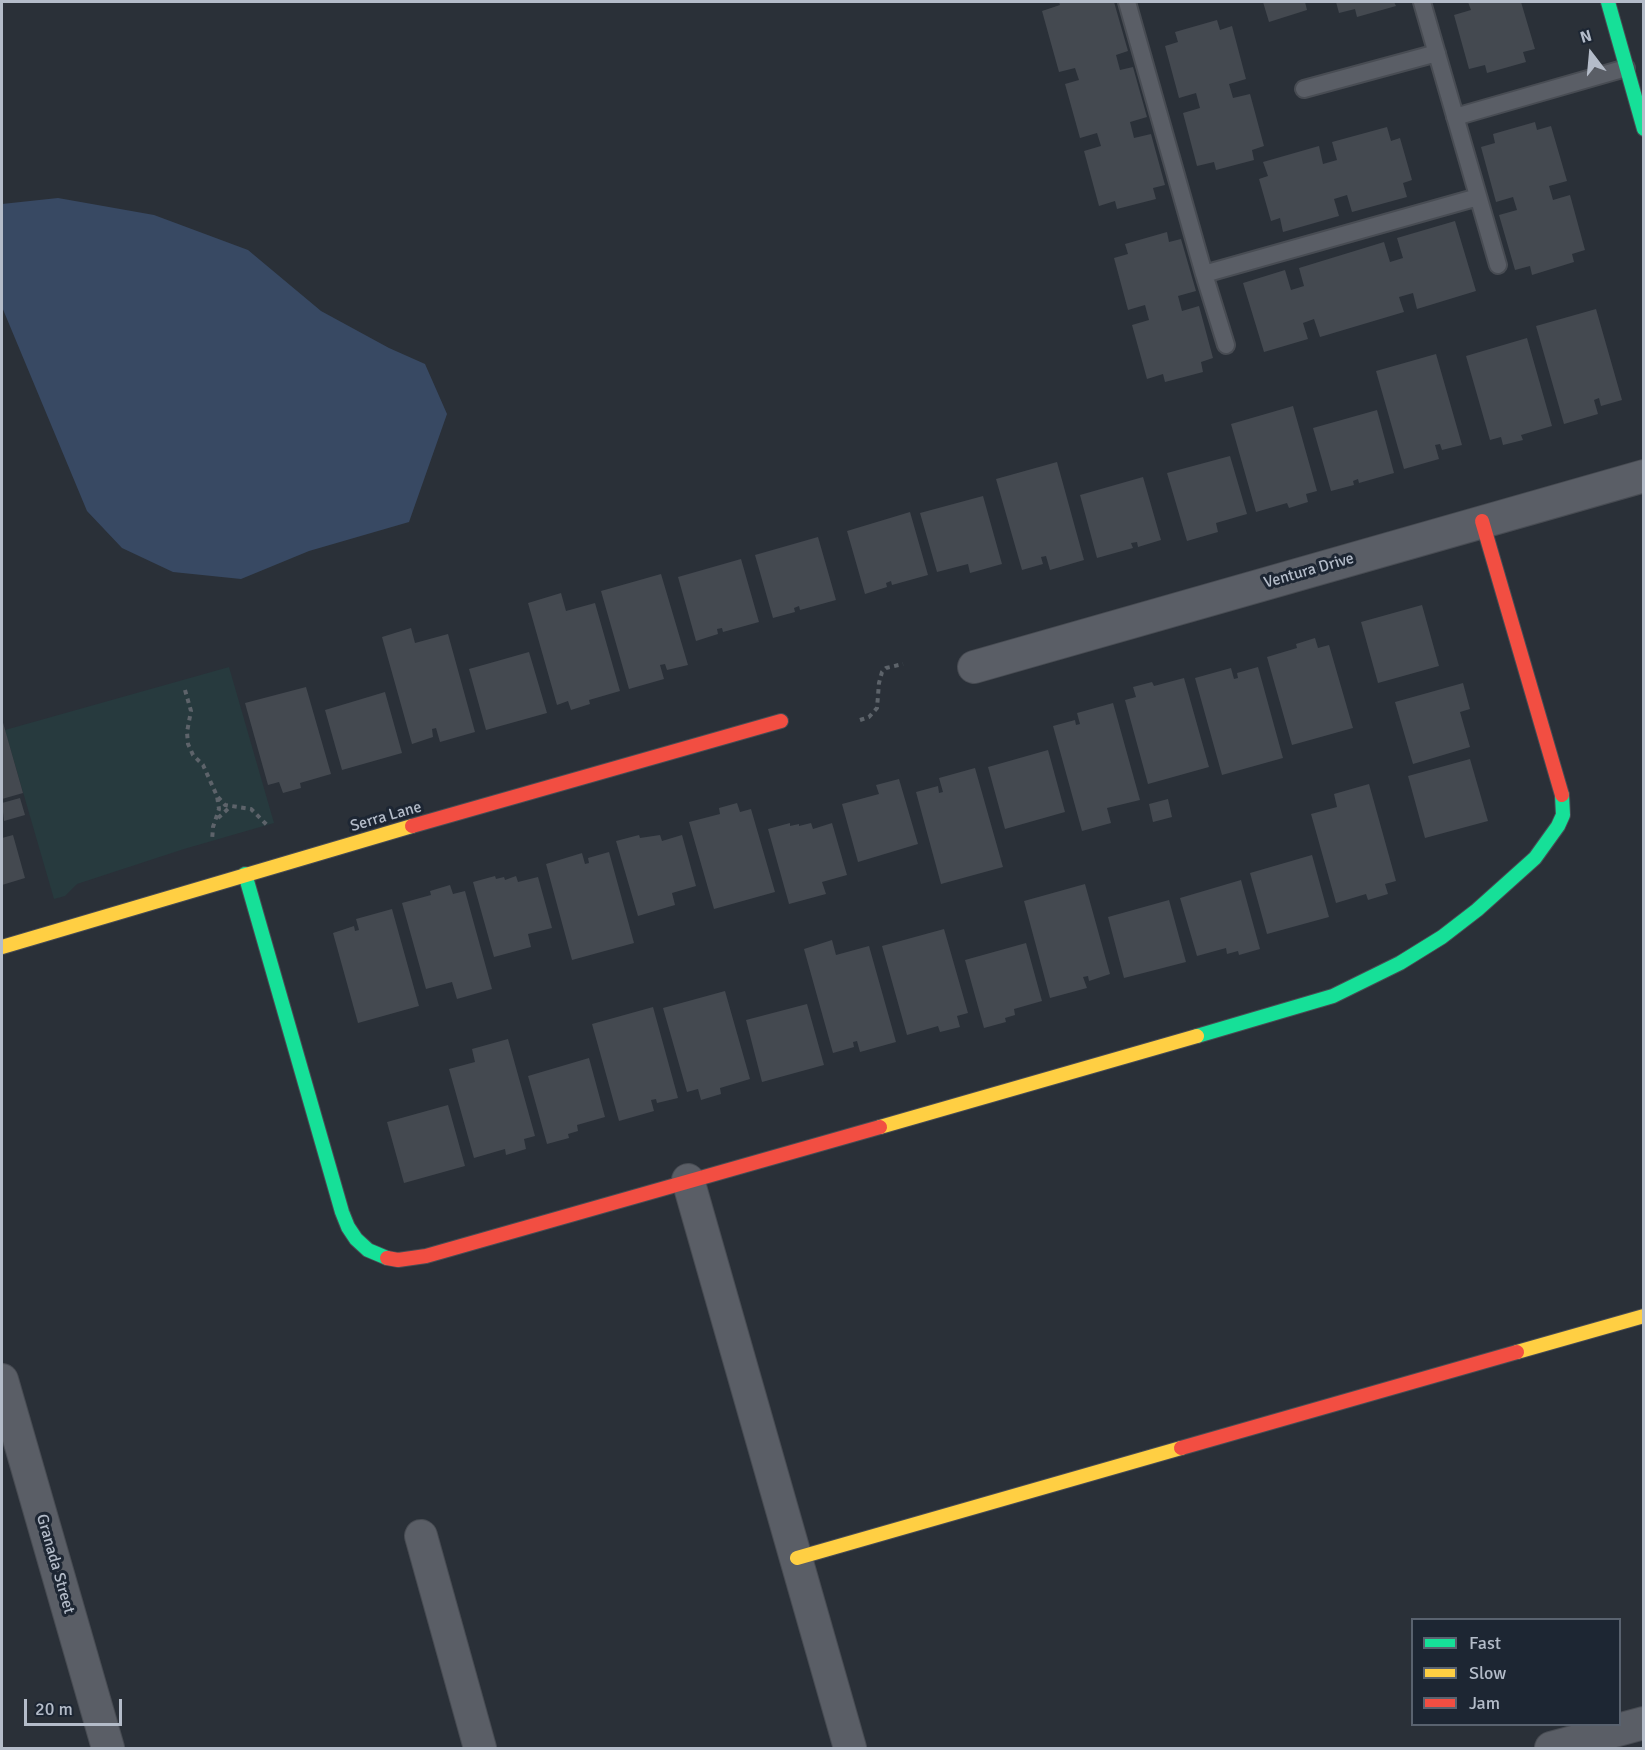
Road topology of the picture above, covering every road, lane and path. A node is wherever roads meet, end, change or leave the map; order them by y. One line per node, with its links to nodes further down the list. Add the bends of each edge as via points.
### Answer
1 (1127, 2): 11 (lane)
2 (1422, 2): 4 (lane)
3 (1608, 2): 5 (street)
4 (1437, 53): 6 (lane); 7 (lane)
5 (1635, 65): 7 (lane); 8 (street)
6 (1304, 89)
7 (1455, 117): 9 (lane)
8 (1644, 129)
9 (1478, 197): 10 (lane); 11 (lane)
10 (1498, 265)
11 (1204, 274): 12 (lane)
12 (1226, 345)
13 (1644, 476): 14 (street, Ventura Drive)
14 (1482, 521): 16 (street, Ventura Drive); 27 (street, via 1563,800 1563,815 1535,858 1477,910 1400,963 1333,996)
15 (903, 664): 18 (path, via 882,672 877,708)
16 (974, 667)
17 (185, 690): 20 (path, via 191,711 188,744)
18 (860, 720)
19 (781, 721): 25 (street, Serra Lane)
20 (217, 796): 21 (path, via 225,805); 22 (path)
21 (235, 806): 22 (path, via 225,810); 23 (path, via 251,809)
22 (216, 821): 24 (path)
23 (267, 825)
24 (212, 840)
25 (245, 874): 26 (street, Serra Lane); 27 (street, via 342,1212 356,1239 368,1250 383,1257 412,1259)
26 (2, 947)
27 (688, 1180): 31 (street)
28 (1644, 1316): 31 (street)
29 (2, 1380): 33 (street, Granada Street)
30 (421, 1536): 34 (street)
31 (797, 1558): 35 (street)
32 (1644, 1723): 36 (street)
33 (108, 1749)
34 (480, 1749)
35 (850, 1749)
36 (1551, 1749)

